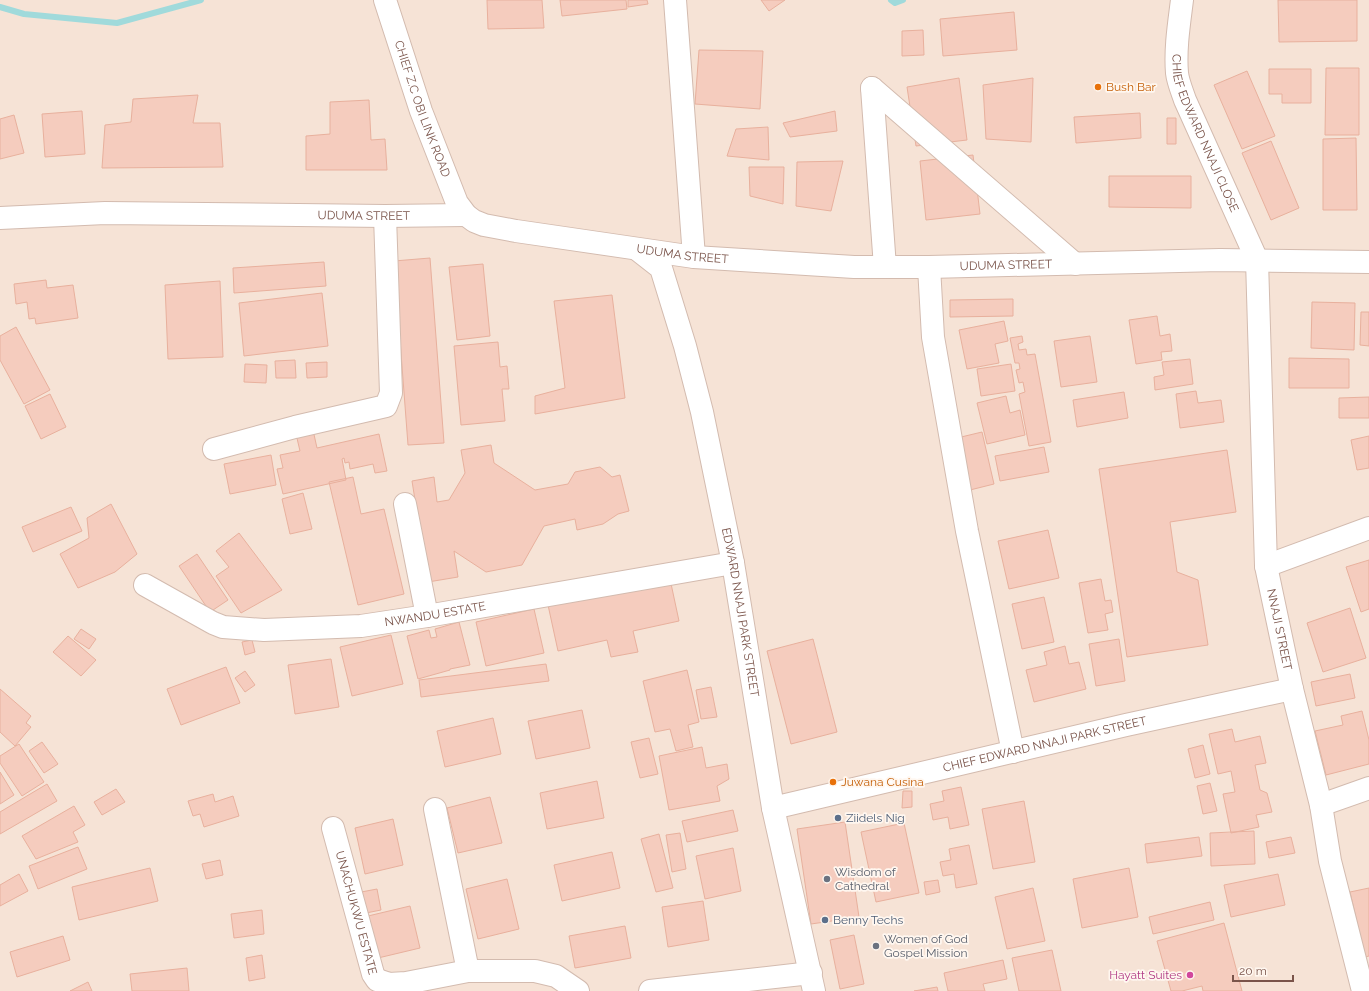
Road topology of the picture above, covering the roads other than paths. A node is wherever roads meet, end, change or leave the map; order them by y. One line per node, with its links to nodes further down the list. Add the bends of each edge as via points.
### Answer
1 (385, 0): 4 (street, CHIEF Z.C OBI LINK ROAD, via 424,118 457,203)
2 (675, 0): 8 (street)
3 (1182, 0): 9 (street, CHIEF EDWARD NNAJI CLOSE, via 1177,44 1179,82)
4 (466, 215): 5 (street, UDUMA STREET); 7 (street, UDUMA STREET, via 484,225)
5 (385, 216): 6 (street, UDUMA STREET, via 105,213); 14 (street, via 391,393 386,406)
6 (0, 218)
7 (636, 248): 8 (street, UDUMA STREET); 17 (street, EDWARD NNAJI PARK STREET, via 661,268 702,412)
8 (694, 257): 12 (street, UDUMA STREET)
9 (1258, 260): 10 (street, UDUMA STREET); 11 (street, UDUMA STREET); 18 (street, NNAJI STREET)
10 (1369, 262)
11 (1075, 264): 12 (street, via 872,88); 13 (street, UDUMA STREET)
12 (885, 267): 13 (street, UDUMA STREET)
13 (929, 267): 22 (street, via 933,337 967,531)
14 (214, 449)
15 (405, 504): 20 (street)
16 (1369, 528): 18 (street)
17 (733, 563): 20 (street, NWANDU ESTATE); 25 (street, EDWARD NNAJI PARK STREET)
18 (1266, 566): 21 (street, NNAJI STREET)
19 (145, 585): 20 (street, NWANDU ESTATE, via 223,626 264,630 361,626)
20 (427, 616)
21 (1292, 688): 22 (street, CHIEF EDWARD NNAJI PARK STREET); 24 (street, NNAJI STREET)
22 (1013, 752): 25 (street, CHIEF EDWARD NNAJI PARK STREET)
23 (1369, 788): 24 (street)
24 (1321, 805): 32 (street, NNAJI STREET, via 1330,861)
25 (774, 808): 29 (street, EDWARD NNAJI PARK STREET)
26 (435, 810): 28 (street)
27 (333, 828): 28 (street, UNACHUKWU ESTATE, via 373,974 377,980 389,984 406,983)
28 (468, 971): 30 (street, UNACHUKWU ESTATE, via 535,971 556,976)
29 (812, 982): 31 (street)
30 (578, 991)
31 (650, 991)
32 (1363, 991)

